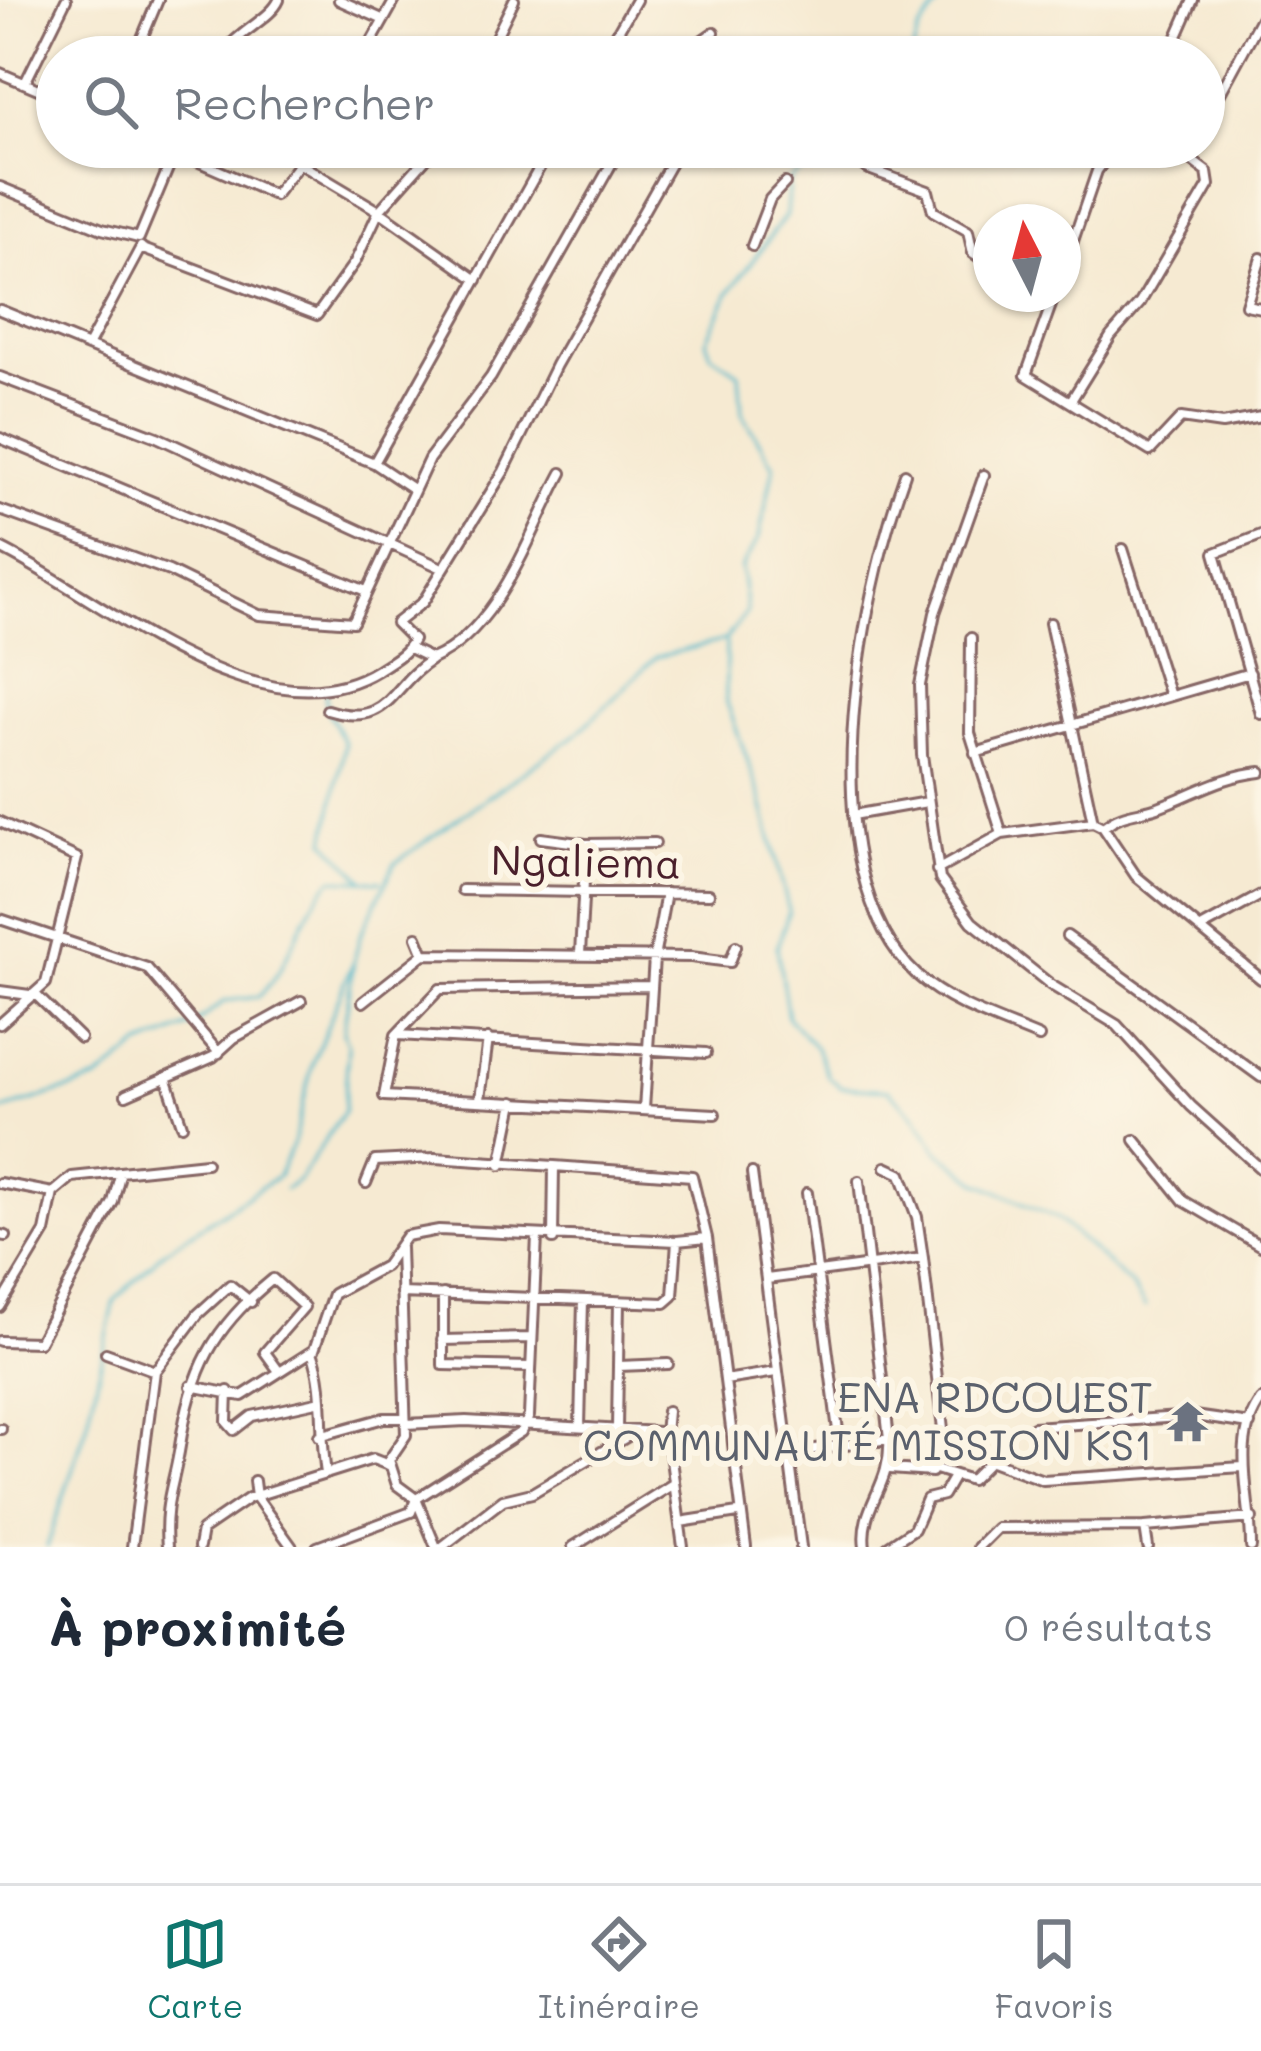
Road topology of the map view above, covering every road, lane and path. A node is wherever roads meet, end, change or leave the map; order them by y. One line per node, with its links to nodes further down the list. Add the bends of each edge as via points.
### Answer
1 (66, 0): 12 (street)
2 (158, 0): 13 (street)
3 (278, 0): 14 (street)
4 (339, 0): 10 (street)
5 (395, 0): 10 (street)
6 (514, 0): 16 (street)
7 (636, 0): 17 (street)
8 (1192, 0): 19 (street)
9 (1261, 18): 23 (street)
10 (384, 20): 15 (street)
11 (714, 32): 18 (street)
12 (48, 36)
13 (143, 36)
14 (235, 36)
15 (375, 36)
16 (496, 36)
17 (615, 36)
18 (708, 36)
19 (1177, 36)
20 (36, 60): 22 (street)
21 (0, 73): 22 (street)
22 (25, 82): 24 (street)
23 (1225, 84)
24 (36, 87)
25 (165, 168): 40 (street)
26 (216, 168): 27 (street, via 275,195)
27 (299, 168)
28 (307, 168): 38 (street)
29 (417, 168): 38 (street)
30 (539, 168): 45 (street)
31 (609, 168): 58 (street, via 491,377)
32 (668, 168): 64 (street, via 504,471)
33 (866, 168): 43 (street, via 928,191 933,212 968,231)
34 (1099, 168): 39 (street)
35 (1202, 168): 51 (street, via 1209,185)
36 (785, 183): 41 (street)
37 (0, 187): 40 (street)
38 (379, 211): 42 (street, via 356,262 317,315); 45 (street)
39 (1081, 218)
40 (139, 238): 42 (street)
41 (752, 246)
42 (143, 249): 49 (street)
43 (973, 253)
44 (1261, 258): 46 (street, via 1246,305)
45 (477, 280): 54 (street)
46 (1261, 308)
47 (0, 310): 49 (street)
48 (1048, 312): 51 (street, via 1026,375)
49 (89, 344): 54 (street)
50 (0, 377): 61 (street, via 157,437)
51 (1072, 399): 52 (street, via 1150,452 1180,418 1222,424)
52 (1261, 417)
53 (0, 438): 65 (street)
54 (374, 463): 58 (street)
55 (562, 473): 69 (street, via 490,608)
56 (905, 474): 78 (street, via 885,537 850,734)
57 (984, 476): 77 (street, via 922,665)
58 (413, 489): 61 (street)
59 (0, 510): 65 (street, via 169,571 260,615 346,624 357,618)
60 (1261, 536): 70 (street, via 1216,550)
61 (391, 547): 64 (street); 65 (street)
62 (0, 548): 68 (street, via 120,619 246,678 338,688)
63 (1123, 549): 71 (street)
64 (442, 568): 68 (street, via 423,602 396,623 413,640)
65 (366, 592)
66 (1050, 623): 74 (street)
67 (971, 638): 75 (street)
68 (409, 648): 69 (street)
69 (432, 659): 72 (street, via 389,704 357,717)
70 (1250, 673): 71 (street); 73 (street)
71 (1169, 693): 74 (street)
72 (328, 710)
73 (1261, 714)
74 (1075, 724): 75 (street); 80 (street)
75 (975, 753): 81 (street)
76 (1261, 772): 80 (street, via 1227,776)
77 (927, 802): 78 (street); 85 (street)
78 (853, 815): 108 (street, via 868,890 899,955 942,992)
79 (0, 821): 95 (street, via 76,854)
80 (1098, 825): 81 (street); 92 (street, via 1136,876)
81 (1002, 835): 85 (street)
82 (541, 838): 84 (street)
83 (656, 843): 84 (street)
84 (586, 844): 87 (street)
85 (937, 870): 127 (street, via 972,922 1033,973 1117,1025)
86 (462, 890): 87 (street, Ngaliema)
87 (585, 890): 88 (street, Ngaliema); 98 (street)
88 (665, 893): 89 (street, Ngaliema); 99 (street)
89 (709, 894)
90 (1261, 896): 92 (street)
91 (0, 919): 95 (street)
92 (1203, 928): 100 (street)
93 (1067, 936): 115 (street)
94 (417, 938): 97 (street)
95 (59, 941): 103 (street); 112 (street, via 147,968)
96 (736, 946): 99 (street, via 730,962)
97 (424, 954): 98 (street); 105 (street)
98 (580, 954): 99 (street)
99 (654, 958): 101 (street)
100 (1261, 979)
101 (652, 986): 107 (street, via 440,989); 111 (street)
102 (0, 991): 103 (street)
103 (37, 996): 106 (street); 109 (street)
104 (302, 1001): 112 (street)
105 (363, 1002)
106 (0, 1024)
107 (397, 1035): 110 (street); 117 (street, via 386,1100)
108 (1039, 1037)
109 (80, 1038)
110 (488, 1039): 111 (street); 117 (street)
111 (648, 1052): 113 (street); 119 (street)
112 (219, 1053): 114 (street)
113 (706, 1053)
114 (166, 1077): 116 (street); 121 (street)
115 (1261, 1077)
116 (126, 1095)
117 (480, 1100): 118 (street)
118 (514, 1102): 119 (street); 124 (street)
119 (644, 1109): 120 (street)
120 (715, 1114)
121 (182, 1125)
122 (1135, 1141): 140 (street, via 1184,1201)
123 (206, 1163): 129 (street)
124 (501, 1165): 125 (street); 132 (street, via 375,1161)
125 (554, 1166): 136 (street, via 692,1176); 137 (street)
126 (886, 1167): 141 (street, via 907,1186)
127 (1261, 1169)
128 (752, 1173): 144 (street)
129 (120, 1175): 133 (street, via 72,1177); 154 (street, via 39,1342)
130 (860, 1181): 142 (street)
131 (0, 1183): 133 (street)
132 (366, 1183)
133 (53, 1193): 151 (street, via 45,1232)
134 (807, 1193): 143 (street)
135 (537, 1235): 137 (street); 139 (street, via 432,1230 406,1236); 147 (street)
136 (707, 1238): 138 (street); 163 (street)
137 (553, 1239): 138 (street)
138 (677, 1241): 150 (street, via 671,1300)
139 (400, 1246): 145 (street); 155 (street, via 380,1270 334,1294)
140 (1261, 1246)
141 (923, 1258): 142 (street); 178 (street)
142 (869, 1263): 143 (street); 179 (street)
143 (817, 1271): 144 (street); 180 (street)
144 (767, 1279): 162 (street)
145 (401, 1293): 146 (street); 169 (street)
146 (443, 1294): 147 (street); 153 (street)
147 (533, 1299): 148 (street); 152 (street)
148 (584, 1300): 150 (street); 172 (street)
149 (251, 1302): 160 (street, via 273,1279 303,1304 265,1352); 161 (street, via 230,1285); 164 (street, via 212,1340)
150 (619, 1302): 159 (street)
151 (0, 1307)
152 (531, 1338): 153 (street); 158 (street)
153 (442, 1340): 158 (street, via 443,1364)
154 (0, 1341)
155 (312, 1352): 160 (street); 167 (street, via 321,1377)
156 (106, 1353): 161 (street)
157 (668, 1364): 159 (street)
158 (530, 1366): 170 (street)
159 (619, 1366): 174 (street)
160 (278, 1370): 165 (street, via 242,1396)
161 (155, 1371): 198 (street)
162 (776, 1372): 163 (street); 181 (street)
163 (725, 1380): 193 (street)
164 (191, 1386): 165 (street); 199 (street, via 163,1505)
165 (228, 1391): 167 (street, via 226,1422 234,1430 252,1416)
166 (1261, 1400): 171 (street)
167 (317, 1402): 177 (street)
168 (667, 1412): 176 (street)
169 (406, 1421): 170 (street); 177 (street, via 384,1418); 183 (street)
170 (526, 1423): 172 (street); 192 (street, via 512,1440)
171 (1250, 1424): 173 (street, via 1194,1416); 184 (street)
172 (580, 1427): 174 (street)
173 (1033, 1427)
174 (617, 1430): 175 (street)
175 (638, 1430): 176 (street); 204 (street, via 532,1492 503,1500)
176 (664, 1434): 190 (street)
177 (319, 1436): 187 (street)
178 (944, 1438): 182 (street); 186 (street)
179 (889, 1439): 180 (street); 185 (street)
180 (840, 1446): 181 (street)
181 (786, 1453): 208 (street)
182 (989, 1462): 184 (street, via 1042,1480); 188 (street, via 971,1480)
183 (391, 1466): 187 (street, via 373,1459); 192 (street)
184 (1243, 1467): 194 (street)
185 (890, 1469): 186 (street); 209 (street, via 863,1527)
186 (936, 1469): 188 (street)
187 (326, 1473): 191 (street)
188 (955, 1476): 210 (street, via 943,1495 927,1499 911,1533)
189 (254, 1481): 191 (street)
190 (673, 1484): 195 (street); 205 (street)
191 (256, 1498): 200 (street, via 202,1530); 201 (street)
192 (416, 1499): 197 (street, via 411,1512); 204 (street)
193 (739, 1513): 195 (street); 207 (street)
194 (1252, 1518): 196 (street); 213 (street)
195 (680, 1522): 206 (street)
196 (1145, 1527): 211 (street, via 997,1528); 212 (street)
197 (351, 1536): 202 (street); 203 (street)
198 (132, 1547)
199 (167, 1547)
200 (199, 1547)
201 (292, 1547)
202 (316, 1547)
203 (356, 1547)
204 (439, 1547)
205 (573, 1547)
206 (683, 1547)
207 (746, 1547)
208 (801, 1547)
209 (865, 1547)
210 (887, 1547)
211 (978, 1547)
212 (1148, 1547)
213 (1251, 1547)

